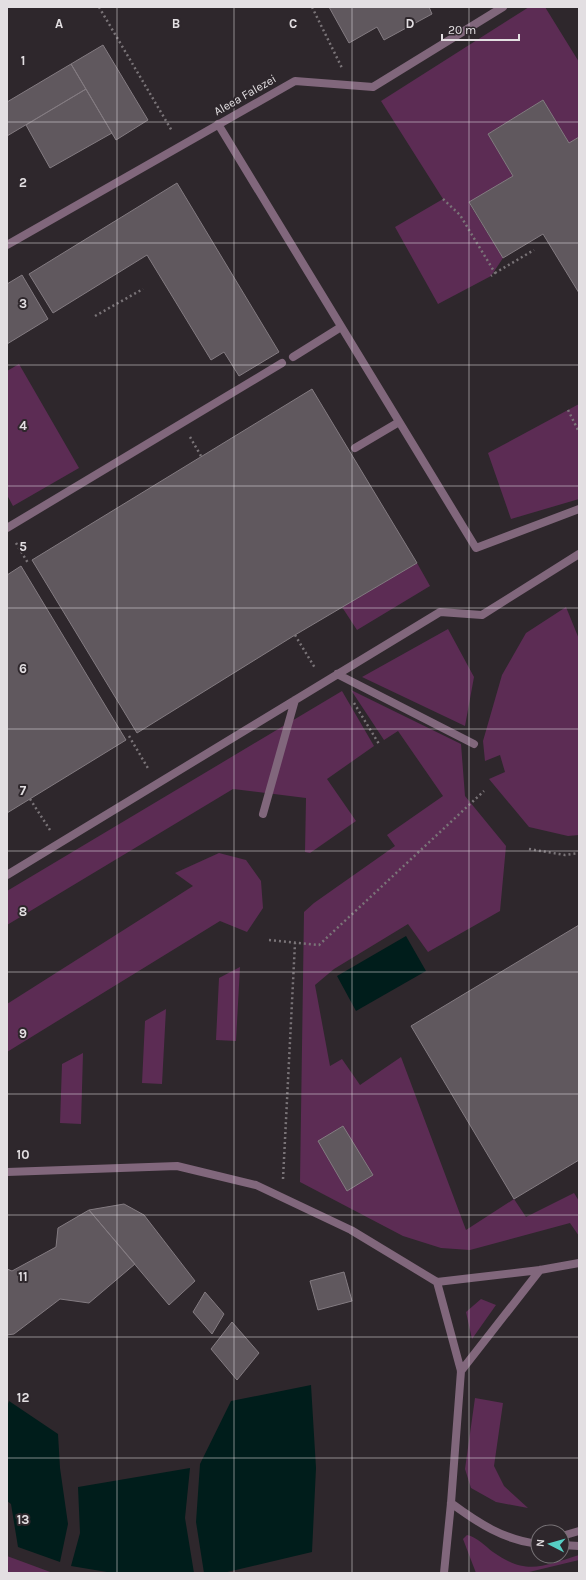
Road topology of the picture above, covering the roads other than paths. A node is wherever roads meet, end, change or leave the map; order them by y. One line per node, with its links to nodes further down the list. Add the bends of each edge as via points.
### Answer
1 (503, 7): 2 (street, Aleea Falezei, via 373,88 295,80)
2 (218, 124): 3 (street, Aleea Falezei); 4 (street)
3 (7, 245)
4 (341, 327): 5 (street); 7 (street)
5 (292, 357)
6 (282, 363): 10 (street)
7 (399, 422): 8 (street); 9 (street, via 476,548)
8 (355, 448)
9 (579, 509)
10 (7, 528)
11 (579, 554): 12 (street, via 482,615 440,612)
12 (337, 674): 13 (street); 14 (street)
13 (295, 700): 15 (street); 16 (street)
14 (474, 744)
15 (263, 814)
16 (7, 875)
17 (7, 1172): 20 (street, via 178,1166 256,1185 351,1230)
18 (579, 1263): 19 (street)
19 (540, 1270): 20 (street); 21 (street)
20 (437, 1282): 21 (street)
21 (462, 1371): 22 (street)
22 (452, 1503): 23 (street, via 472,1519 496,1532); 24 (street)
23 (530, 1543)
24 (444, 1573)

